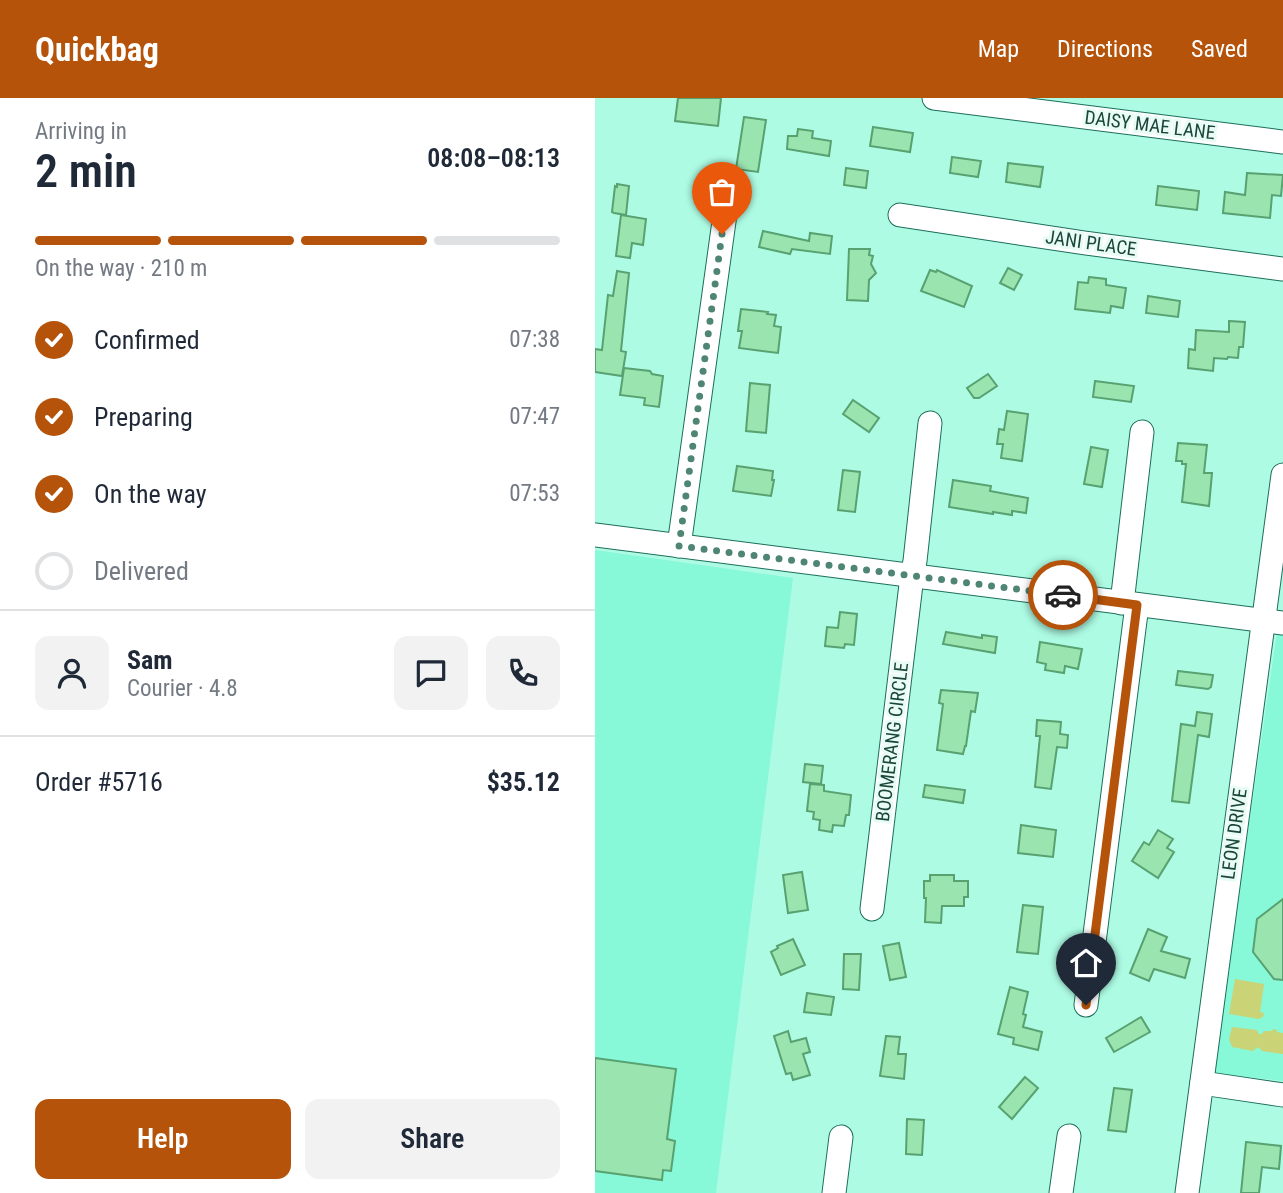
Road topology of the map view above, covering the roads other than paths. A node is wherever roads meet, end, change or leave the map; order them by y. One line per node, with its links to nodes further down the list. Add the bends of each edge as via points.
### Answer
1 (934, 98): 2 (street, DAISY MAE LANE)
2 (1283, 142)
3 (726, 207): 10 (street)
4 (899, 215): 5 (street, JANI PLACE)
5 (1283, 269)
6 (930, 423): 11 (street, BOOMERANG CIRCLE)
7 (1142, 432): 12 (street)
8 (1283, 475): 13 (street, LEON DRIVE)
9 (595, 535): 10 (street)
10 (679, 546): 11 (street)
11 (912, 576): 12 (street); 14 (street, BOOMERANG CIRCLE)
12 (1129, 604): 13 (street); 15 (street)
13 (1273, 622): 16 (street, LEON DRIVE)
14 (872, 909)
15 (1086, 1005)
16 (1202, 1083): 17 (street); 22 (street, LEON DRIVE)
17 (1283, 1095)
18 (1069, 1136): 21 (street)
19 (841, 1138): 20 (street)
20 (834, 1193)
21 (1061, 1193)
22 (1187, 1193)

